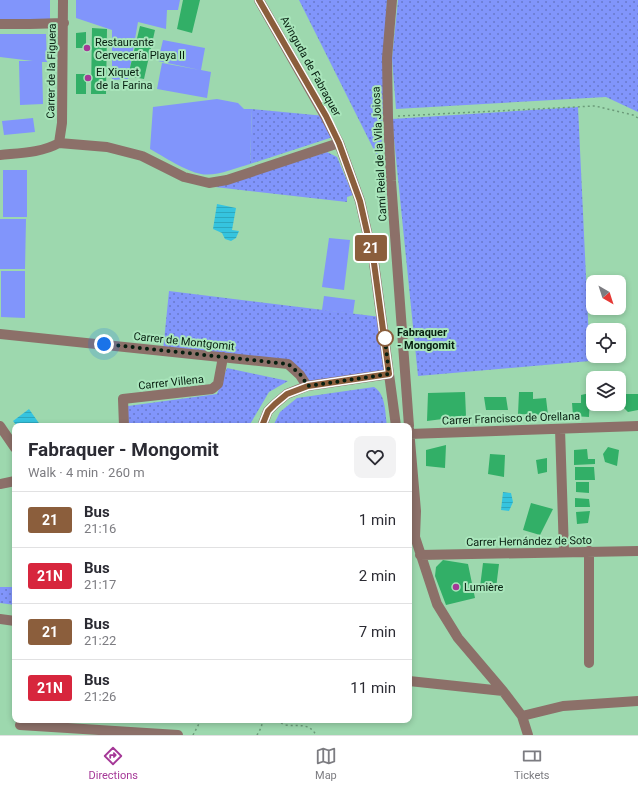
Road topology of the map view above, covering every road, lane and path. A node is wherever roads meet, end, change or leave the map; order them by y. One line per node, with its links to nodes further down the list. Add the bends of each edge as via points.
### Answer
1 (63, 0): 4 (street, Carrer de la Figuera)
2 (259, 0): 9 (street, Avinguda de Fabraquer)
3 (392, 0): 6 (street, Camí Reial de la Vila Joiosa, via 387,58)
4 (64, 23): 5 (street); 8 (street, Carrer de la Figuera, via 62,123)
5 (0, 24)
6 (388, 117): 7 (path, via 595,106); 18 (street, Camí Reial de la Vila Joiosa)
7 (638, 118)
8 (59, 143): 9 (street, via 107,147 142,156 184,177 208,183 227,180); 10 (street, via 38,151)
9 (339, 143): 13 (street, Avinguda de Fabraquer, via 360,201 374,263)
10 (0, 155)
11 (0, 334): 12 (street, Carrer de Montgomit)
12 (223, 357): 14 (street, Carrer de Montgomit, via 288,364 300,374); 15 (street, Carrer Villena, via 218,384 212,389 123,399)
13 (389, 374): 14 (street); 17 (street, Avinguda de Fabraquer)
14 (308, 386): 16 (street, via 287,394 268,411)
15 (124, 423)
16 (263, 423)
17 (396, 423)
18 (409, 423)
19 (0, 426): 23 (street)
20 (638, 426): 21 (street, Carrer Francisco de Orellana)
21 (560, 429): 22 (street, Carrer Francisco de Orellana); 30 (street)
22 (412, 434)
23 (12, 444)
24 (12, 482): 26 (street)
25 (412, 483): 28 (street, via 416,511)
26 (0, 484)
27 (412, 524): 28 (street)
28 (415, 537): 32 (street)
29 (638, 551): 31 (street, Carrer Hernández de Soto)
30 (564, 552): 31 (street, Carrer Hernández de Soto); 32 (street, Carrer Hernández de Soto)
31 (589, 552): 35 (street)
32 (420, 555): 37 (street, via 437,604 455,632)
33 (0, 619): 34 (street)
34 (12, 621)
35 (589, 663)
36 (412, 681): 37 (street)
37 (503, 691): 39 (street)
38 (638, 701): 39 (street, via 563,706)
39 (522, 716): 49 (street)
40 (199, 723): 46 (path)
41 (262, 723): 47 (path)
42 (281, 723): 48 (path, via 306,726 313,729)
43 (20, 725): 44 (street)
44 (130, 734): 45 (street)
45 (178, 735)
46 (193, 735)
47 (257, 735)
48 (316, 735)
49 (528, 735)

